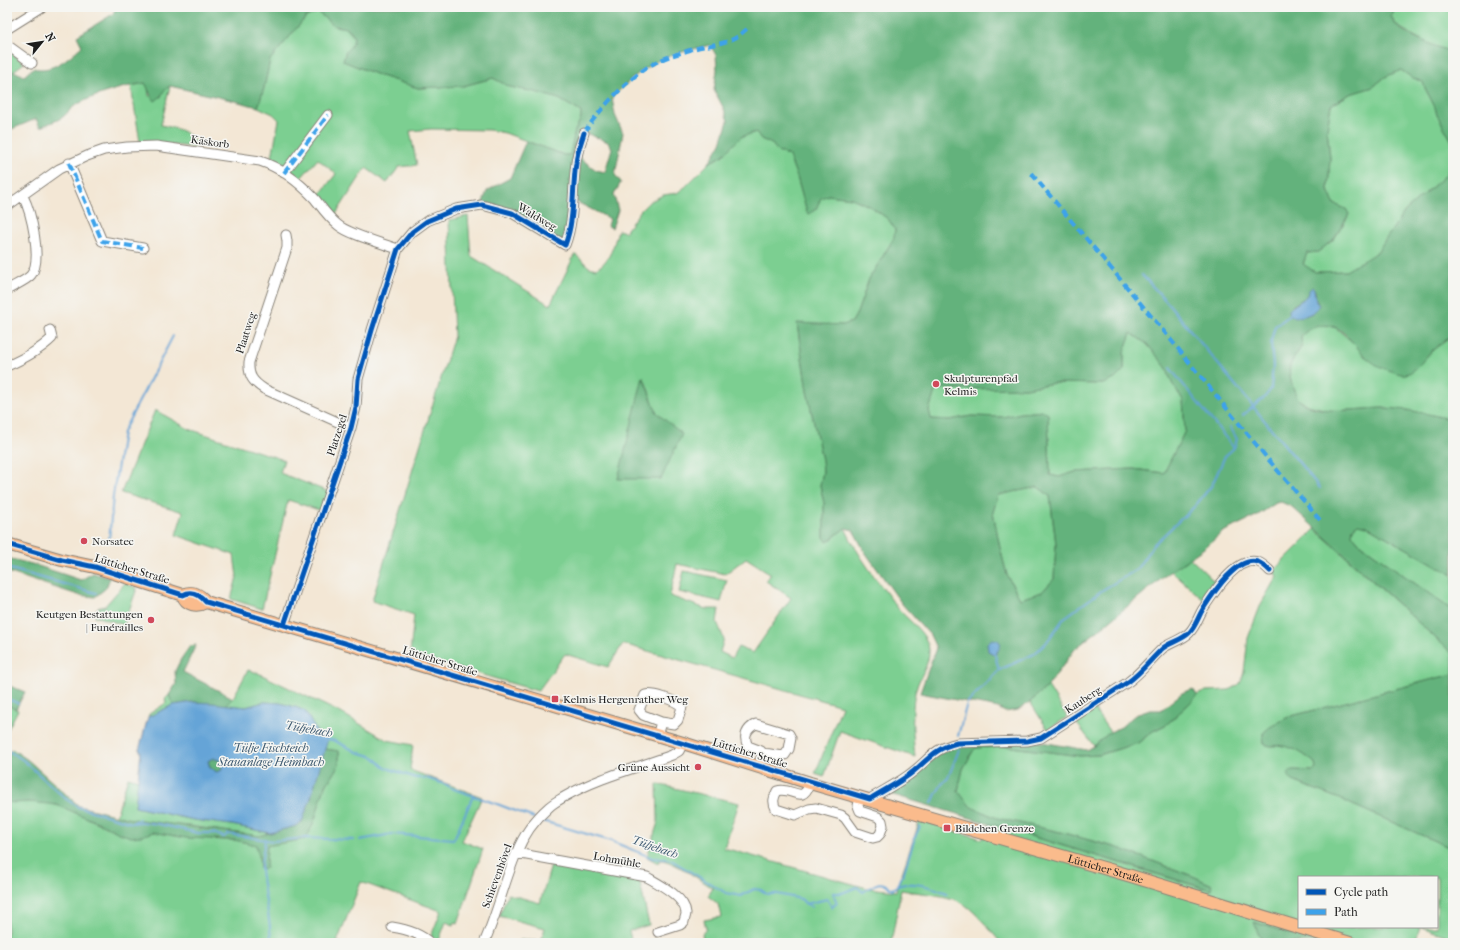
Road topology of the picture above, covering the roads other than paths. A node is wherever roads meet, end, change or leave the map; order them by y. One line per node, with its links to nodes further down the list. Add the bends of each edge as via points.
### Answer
1 (42, 7): 2 (street)
2 (7, 29)
3 (7, 45): 4 (street)
4 (32, 63)
5 (328, 115): 8 (street)
6 (584, 133): 13 (street, Waldweg, via 576,162 571,222 565,245 512,213 482,206 456,209 427,221 412,232)
7 (70, 164): 8 (street, Käskorb, via 104,150 156,146 260,161); 9 (street, Käskorb, via 59,169); 12 (street, via 102,241)
8 (284, 173): 13 (street, Käskorb, via 309,193 336,224 345,230)
9 (23, 196): 10 (street, Käskorb); 14 (street, via 28,205 36,264 31,276)
10 (7, 206)
11 (286, 236): 17 (street, Plaatweg, via 287,248 249,362 251,377 264,389)
12 (143, 248)
13 (398, 249): 17 (street, Platzegel, via 358,379 356,408)
14 (7, 290)
15 (50, 330): 16 (street, via 52,338 46,344)
16 (7, 366)
17 (350, 428): 20 (street, Platzegel)
18 (7, 544): 20 (main road, Lütticher Straße, via 94,567 183,595 184,600 190,604 206,602)
19 (1270, 571): 26 (street, Kauberg, via 1257,562 1238,567 1230,573 1188,634 1168,644 1135,678 1041,738 1027,741 957,743 947,746 939,749 913,772)
20 (284, 625): 22 (main road, Lütticher Straße)
21 (660, 722): 21 (street, via 674,724 682,707 678,702 650,694 645,695 639,710 643,715); 22 (street)
22 (657, 736): 23 (main road, Lütticher Straße)
23 (683, 744): 24 (main road, Lütticher Straße); 27 (street, Schievenhövel, via 679,751 672,755 595,782 550,806 536,819)
24 (761, 760): 24 (street, Lütticher Straße, via 761,751 748,746 745,741 751,726 756,724 789,734 791,738 785,755 765,753); 25 (main road, Lütticher Straße)
25 (810, 782): 26 (main road, Lütticher Straße); 26 (street, via 807,791 801,795 782,789 778,791 773,805 776,809 795,815 816,808 841,815 855,832 874,838 880,834 882,821 860,811 858,806)
26 (865, 798): 29 (main road, Lütticher Straße)
27 (516, 853): 31 (street, Lohmühle, via 647,878 663,886 681,900 686,913 684,922 680,925); 33 (street, Schievenhövel)
28 (392, 927): 32 (street, via 424,938)
29 (1298, 927)
30 (1301, 928): 34 (main road, Lütticher Straße)
31 (658, 932)
32 (430, 943)
33 (484, 943)
34 (1350, 943)

